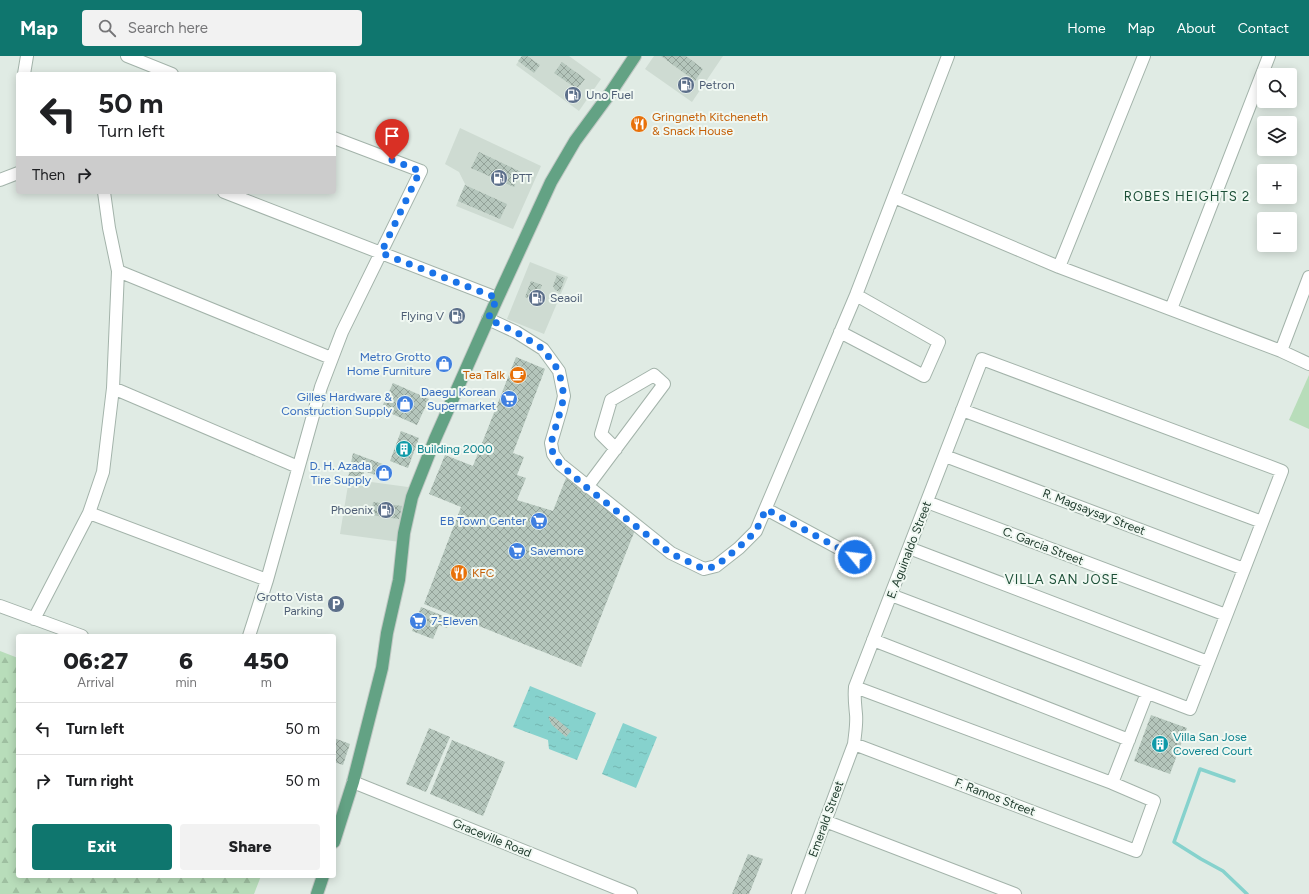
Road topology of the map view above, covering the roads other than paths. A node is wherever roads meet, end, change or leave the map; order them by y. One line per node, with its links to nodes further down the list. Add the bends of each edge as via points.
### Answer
1 (26, 56): 7 (street)
2 (127, 56): 8 (street)
3 (635, 56): 20 (main road, via 559,166)
4 (948, 56): 14 (street)
5 (1144, 56): 16 (street)
6 (1270, 56): 21 (street)
7 (24, 72)
8 (167, 72)
9 (336, 139): 15 (street, via 420,171)
10 (16, 174): 11 (street)
11 (0, 180)
12 (104, 194): 17 (street)
13 (229, 194): 15 (street)
14 (894, 197): 16 (street); 19 (street)
15 (381, 253): 20 (street); 25 (street)
16 (1059, 267): 21 (street)
17 (118, 271): 25 (street); 27 (street)
18 (1309, 277): 24 (street)
19 (856, 295): 23 (street); 23 (street, via 940,342 924,376)
20 (497, 298): 22 (main road)
21 (1171, 310): 24 (street)
22 (488, 319): 32 (street, via 543,349 559,371 564,396 551,443 553,454 560,464); 53 (main road, via 412,497 382,668)
23 (840, 332): 34 (street)
24 (1281, 351): 26 (street)
25 (331, 358): 31 (street)
26 (1309, 364)
27 (113, 388): 31 (street); 35 (street, via 103,472)
28 (962, 410): 30 (street, E. Aguinaldo Street); 36 (street); 36 (street, E. Aguinaldo Street, via 982,359 1282,471)
29 (616, 449): 29 (street, via 664,384 654,375 611,400 601,434); 32 (street)
30 (945, 456): 33 (street, E. Aguinaldo Street); 39 (street, R. Magsaysay Street)
31 (298, 467): 40 (street)
32 (586, 487): 34 (street, via 670,553 704,569 716,566 756,531)
33 (927, 502): 37 (street, E. Aguinaldo Street); 43 (street, C. Garcia Street)
34 (766, 509): 38 (street)
35 (89, 513): 40 (street); 44 (street)
36 (1262, 522): 39 (street)
37 (909, 548): 41 (street, E. Aguinaldo Street); 48 (street)
38 (855, 557)
39 (1244, 569): 43 (street)
40 (268, 580): 46 (street)
41 (891, 595): 47 (street, E. Aguinaldo Street); 50 (street)
42 (0, 606): 44 (street)
43 (1226, 615): 48 (street)
44 (34, 619): 45 (street)
45 (76, 634)
46 (250, 634)
47 (873, 640): 49 (street, E. Aguinaldo Street); 51 (street)
48 (1208, 662): 50 (street, via 1190,709)
49 (855, 687): 52 (street, E. Aguinaldo Street); 54 (street)
50 (1147, 692): 51 (street)
51 (1129, 740): 54 (street)
52 (854, 744): 54 (street, F. Ramos Street, via 1136,851 1154,801); 55 (street, Emerald Street)
53 (353, 782): 56 (main road); 59 (street, Graceville Road)
54 (1112, 783)
55 (825, 821): 60 (street, Emerald Street); 61 (street)
56 (336, 836)
57 (322, 878): 58 (main road)
58 (316, 894)
59 (631, 894)
60 (798, 894)
61 (1015, 894)

